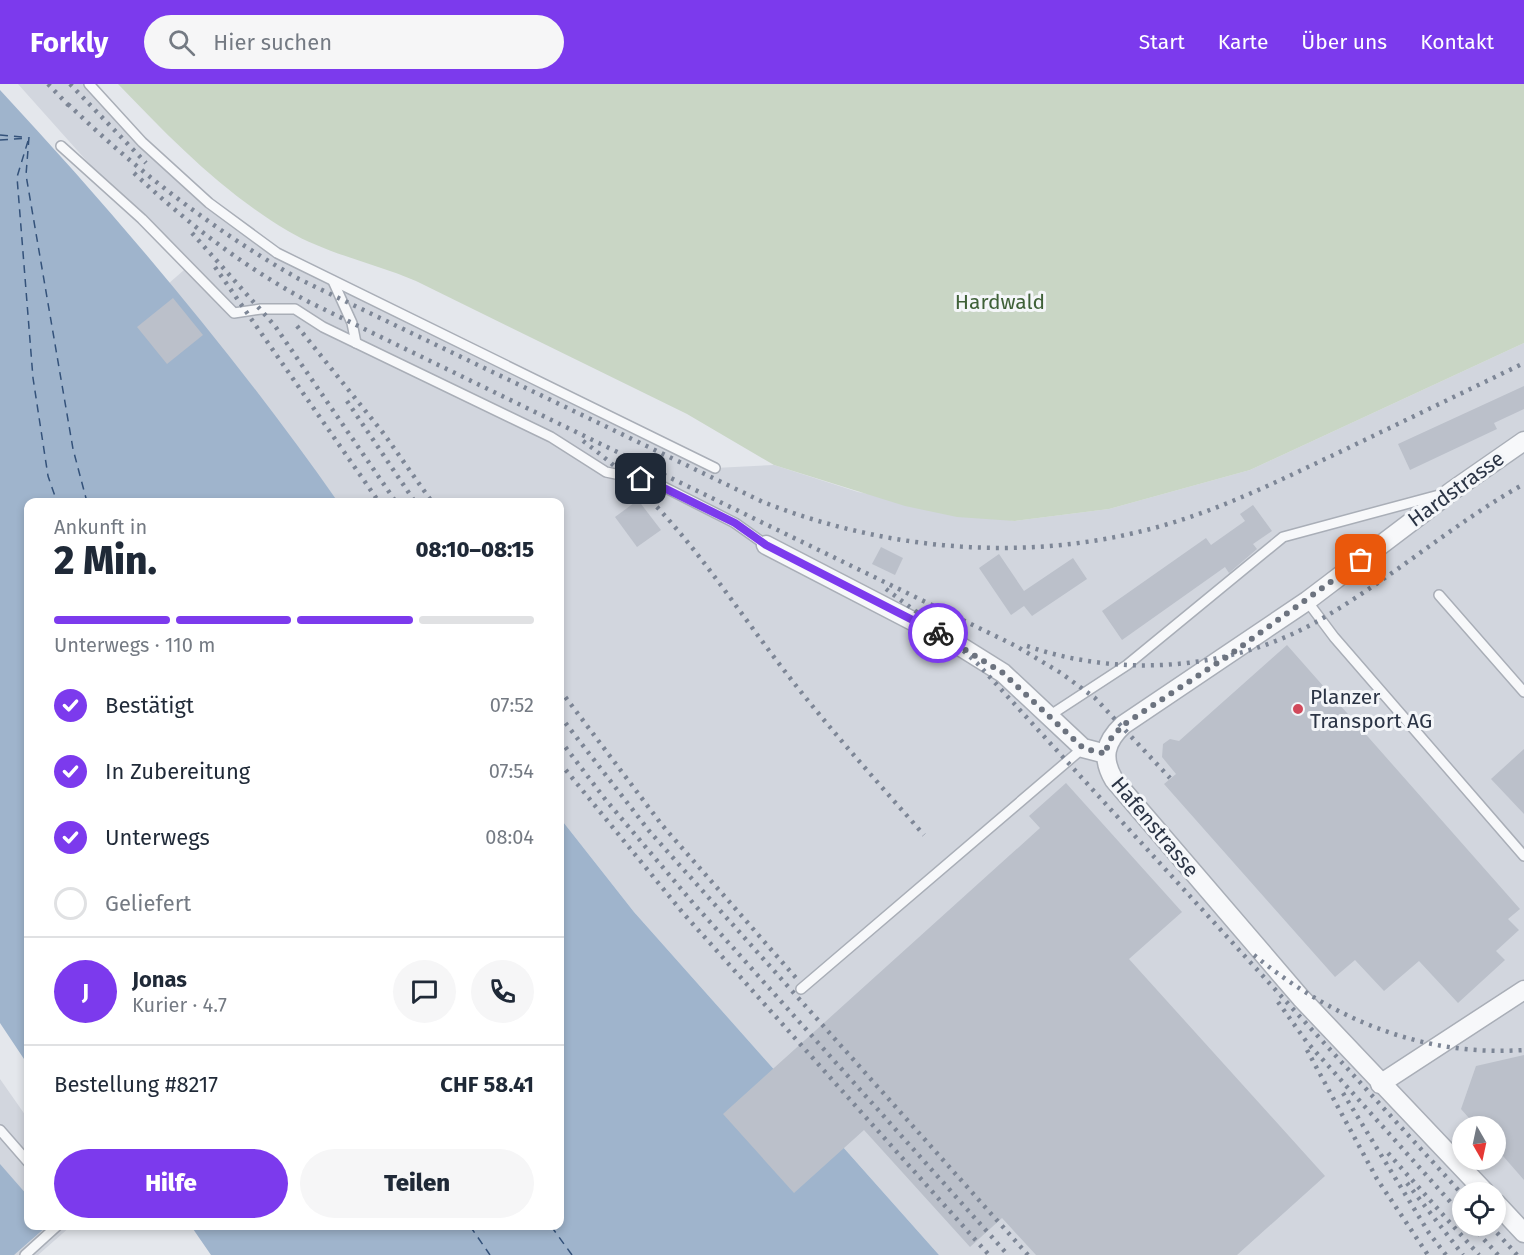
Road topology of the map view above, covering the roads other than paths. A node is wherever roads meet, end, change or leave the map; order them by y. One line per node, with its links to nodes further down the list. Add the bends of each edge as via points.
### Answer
1 (89, 84): 3 (lane, via 142,142 209,203 277,253)
2 (61, 146): 4 (lane, via 142,219 234,313 295,309)
3 (333, 281): 4 (lane, via 352,323); 6 (lane)
4 (356, 343): 8 (lane, via 551,437 606,472 674,492 735,523)
5 (1524, 441): 7 (street, Hardstrasse)
6 (715, 468)
7 (1452, 491): 10 (street, Hardstrasse); 12 (lane, via 1283,537 1127,665)
8 (766, 545): 12 (street, Hafenstrasse, via 955,643 1003,673)
9 (1439, 595): 11 (lane)
10 (1307, 601): 14 (street, Hardstrasse, via 1123,725 1108,742); 15 (lane)
11 (1524, 692)
12 (1049, 716): 13 (street, Hafenstrasse)
13 (1083, 748): 14 (street, Hafenstrasse); 16 (lane)
14 (1106, 754): 18 (street, Hafenstrasse, via 1114,780)
15 (1524, 856)
16 (801, 989)
17 (1524, 990): 18 (street)
18 (1380, 1084): 21 (street, Hafenstrasse)
19 (0, 1130): 20 (lane)
20 (24, 1157)
21 (1475, 1182)
22 (1506, 1214): 24 (street)
23 (53, 1230): 25 (lane)
24 (1524, 1233)
25 (25, 1255)

